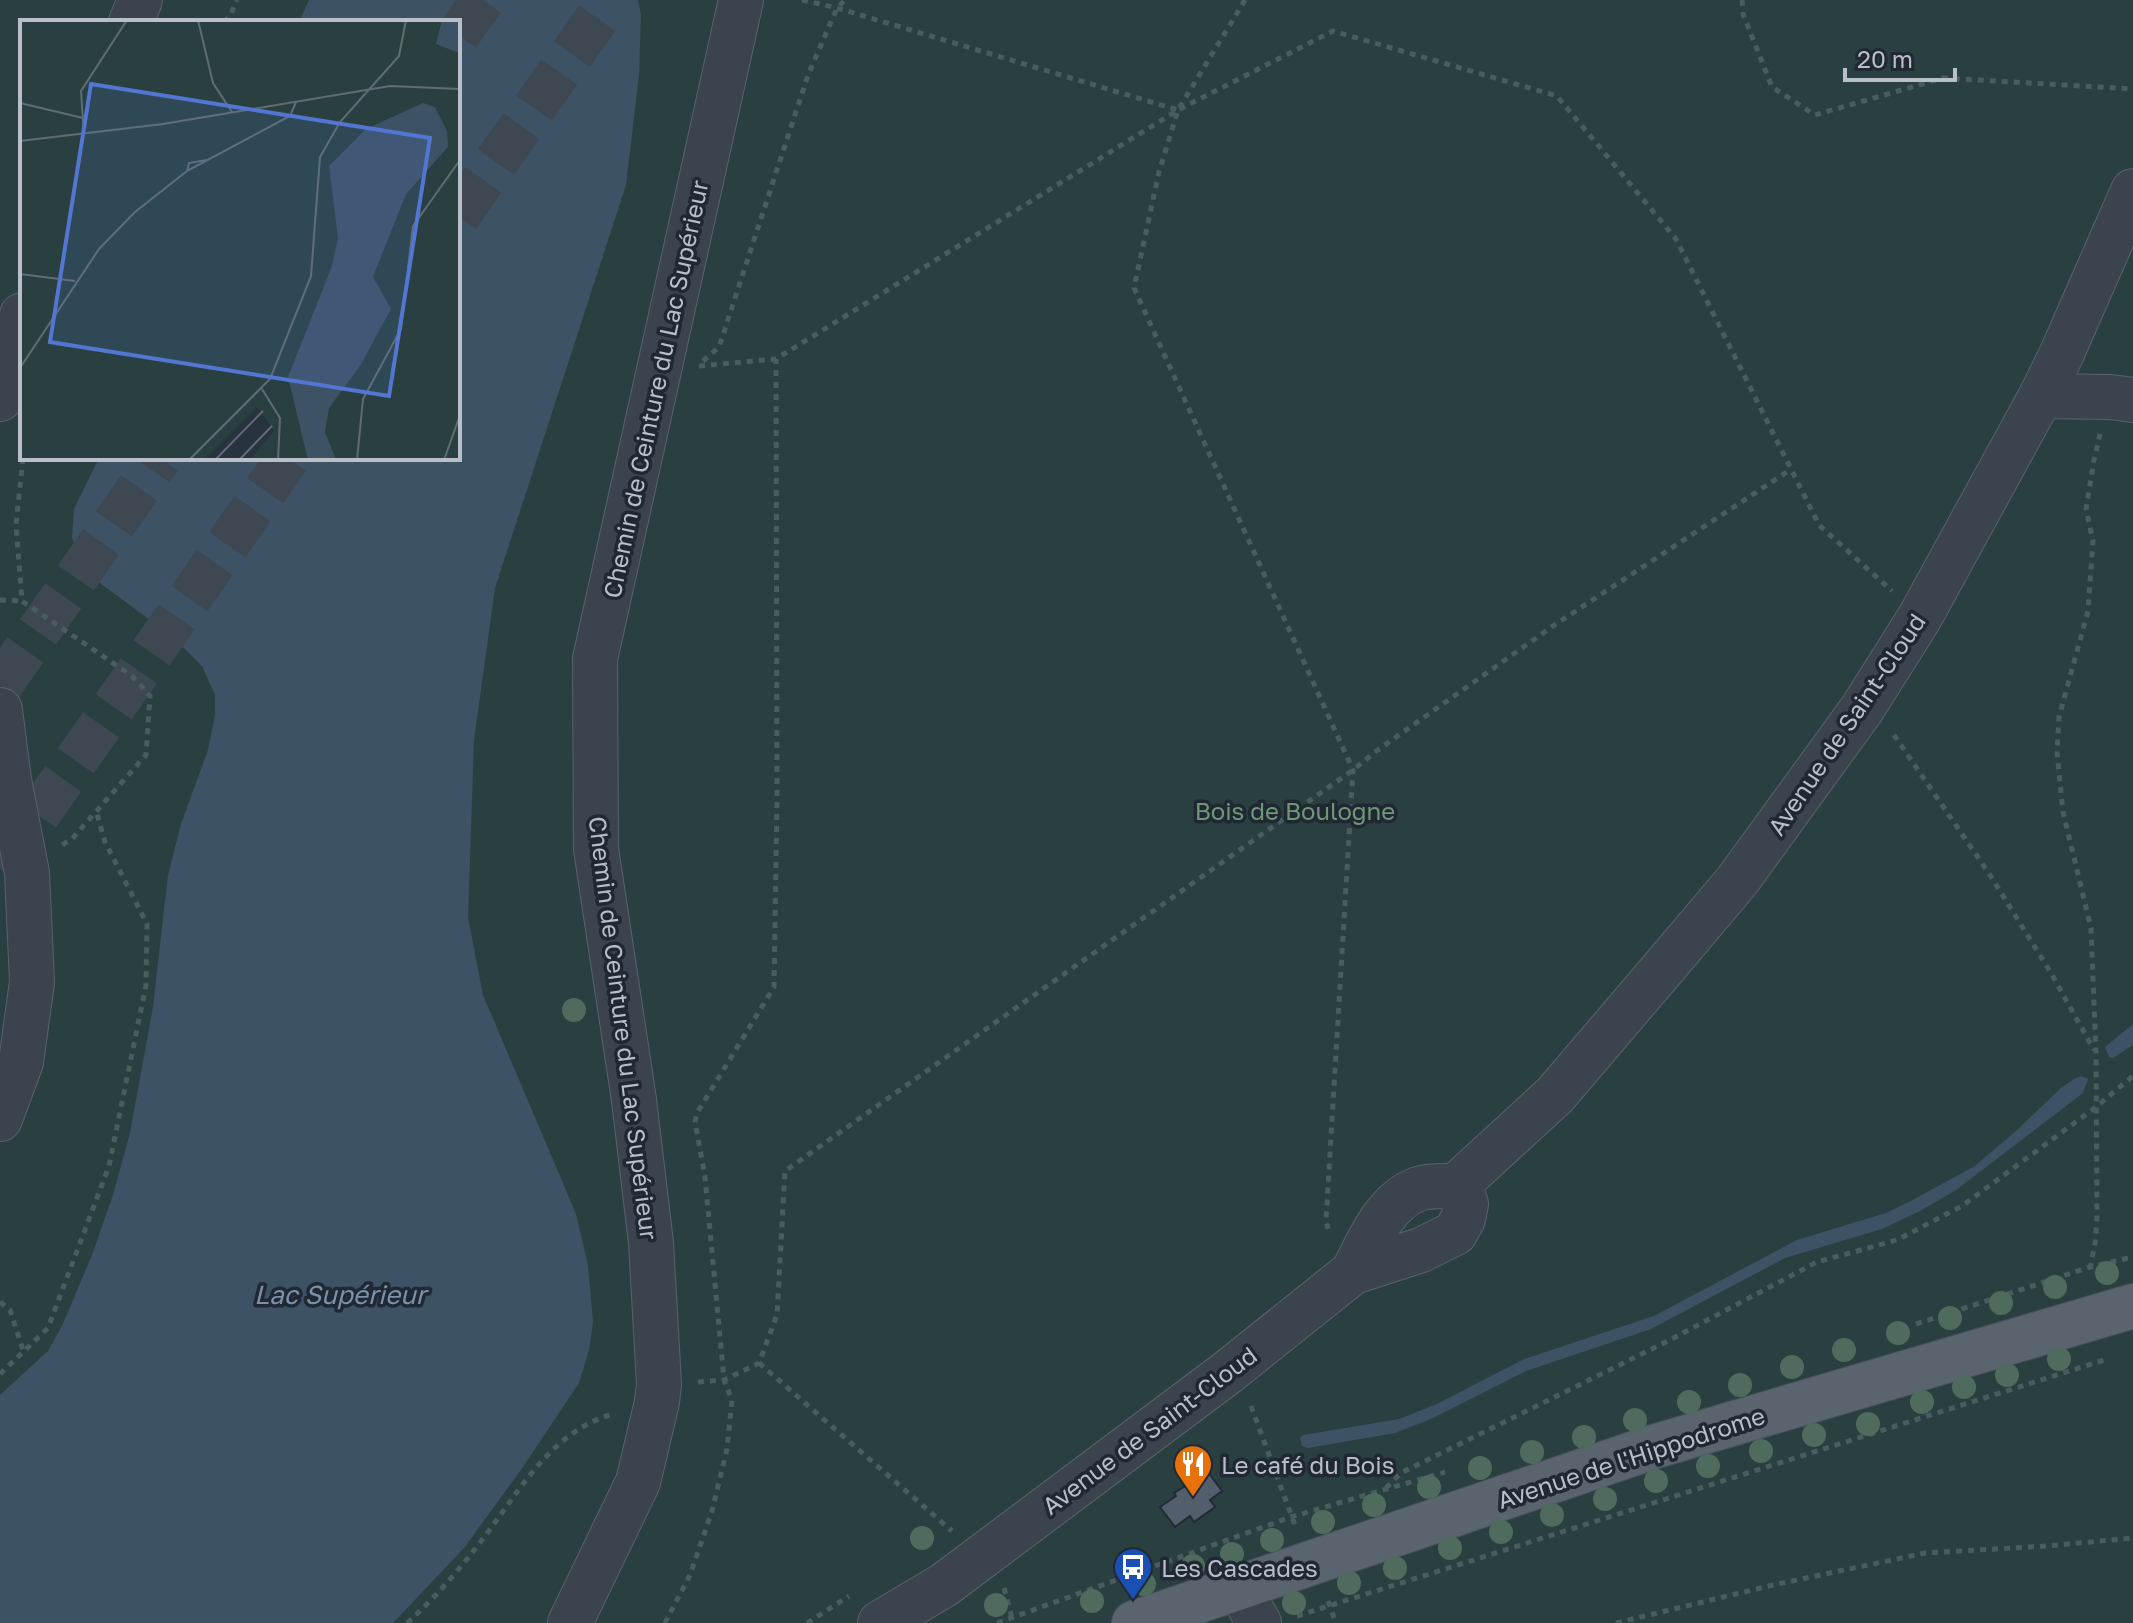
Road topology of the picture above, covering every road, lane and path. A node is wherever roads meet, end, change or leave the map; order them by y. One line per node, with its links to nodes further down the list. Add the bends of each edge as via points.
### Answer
1 (140, 0): 9 (street)
2 (237, 0): 10 (path)
3 (741, 0): 41 (street, Chemin de Ceinture du Lac Supérieur, via 595,659 596,849 650,1230)
4 (802, 0): 8 (path)
5 (845, 0): 8 (path)
6 (1245, 0): 12 (path)
7 (1742, 0): 11 (path, via 1772,87 1815,115 1943,78)
8 (837, 8): 12 (path); 15 (path, via 808,75 719,347 696,366)
9 (132, 20)
10 (226, 20)
11 (2133, 89)
12 (1178, 110): 15 (path); 20 (path, via 1333,31 1557,96 1676,239); 26 (path, via 1134,288)
13 (2133, 191): 16 (street, Avenue de Saint-Cloud)
14 (20, 323): 18 (street)
15 (776, 359): 40 (path, via 774,987 695,1122)
16 (2041, 396): 17 (street); 23 (street, Avenue de Saint-Cloud)
17 (2122, 398): 29 (path, via 2094,460 2086,509 2093,541 2088,611 2059,717 2057,752 2063,812 2091,928)
18 (0, 399)
19 (23, 460): 22 (path, via 16,525)
20 (1790, 470): 23 (path, via 1819,525); 26 (path, via 1553,626)
21 (0, 600): 22 (path)
22 (22, 601): 27 (path, via 132,676 150,696 146,755)
23 (1920, 617): 24 (street, Avenue de Saint-Cloud)
24 (1862, 709): 29 (path, via 1896,737 1990,875); 33 (street, Avenue de Saint-Cloud, via 1737,881 1670,961 1555,1095 1456,1186 1466,1204 1455,1233)
25 (0, 710): 28 (street)
26 (1353, 770): 33 (path, via 1326,1220); 37 (path, via 785,1171 777,1315)
27 (96, 811): 28 (path, via 72,839); 36 (path, via 105,842 147,924 146,985 109,1166 48,1328)
28 (27, 873): 32 (street, via 32,982 21,1062)
29 (2096, 1053): 31 (path)
30 (2133, 1076): 31 (path)
31 (2096, 1107): 35 (path, via 2097,1218 2090,1267); 42 (path, via 1962,1206 1897,1240 1817,1262 1401,1473 1384,1489)
32 (0, 1119)
33 (1345, 1279): 38 (street, Avenue de Saint-Cloud)
34 (0, 1302): 36 (path, via 10,1310)
35 (2121, 1323): 46 (path, Avenue de l'Hippodrome); 47 (main road, Avenue de l'Hippodrome, via 1653,1447)
36 (23, 1351): 39 (path)
37 (759, 1363): 40 (path); 44 (path)
38 (1228, 1372): 42 (path, via 1251,1405); 44 (street, Avenue de Saint-Cloud)
39 (0, 1374)
40 (724, 1380): 41 (path); 50 (path, via 732,1400 712,1511 690,1575)
41 (658, 1393): 48 (path, via 594,1419 563,1441 531,1471 482,1541); 49 (street, Chemin de Ceinture du Lac Supérieur, via 638,1482)
42 (1291, 1517): 52 (path)
43 (2133, 1538): 55 (path, via 1925,1553)
44 (982, 1557): 45 (street, Avenue de Saint-Cloud)
45 (948, 1604): 51 (street, Avenue de Saint-Cloud)
46 (1329, 1604): 47 (path, Avenue de l'Hippodrome); 54 (path)
47 (1263, 1610): 53 (main road, Avenue de l'Hippodrome)
48 (407, 1623)
49 (570, 1623)
50 (665, 1623)
51 (880, 1623)
52 (997, 1623)
53 (1134, 1623)
54 (1336, 1623)
55 (1616, 1623)

